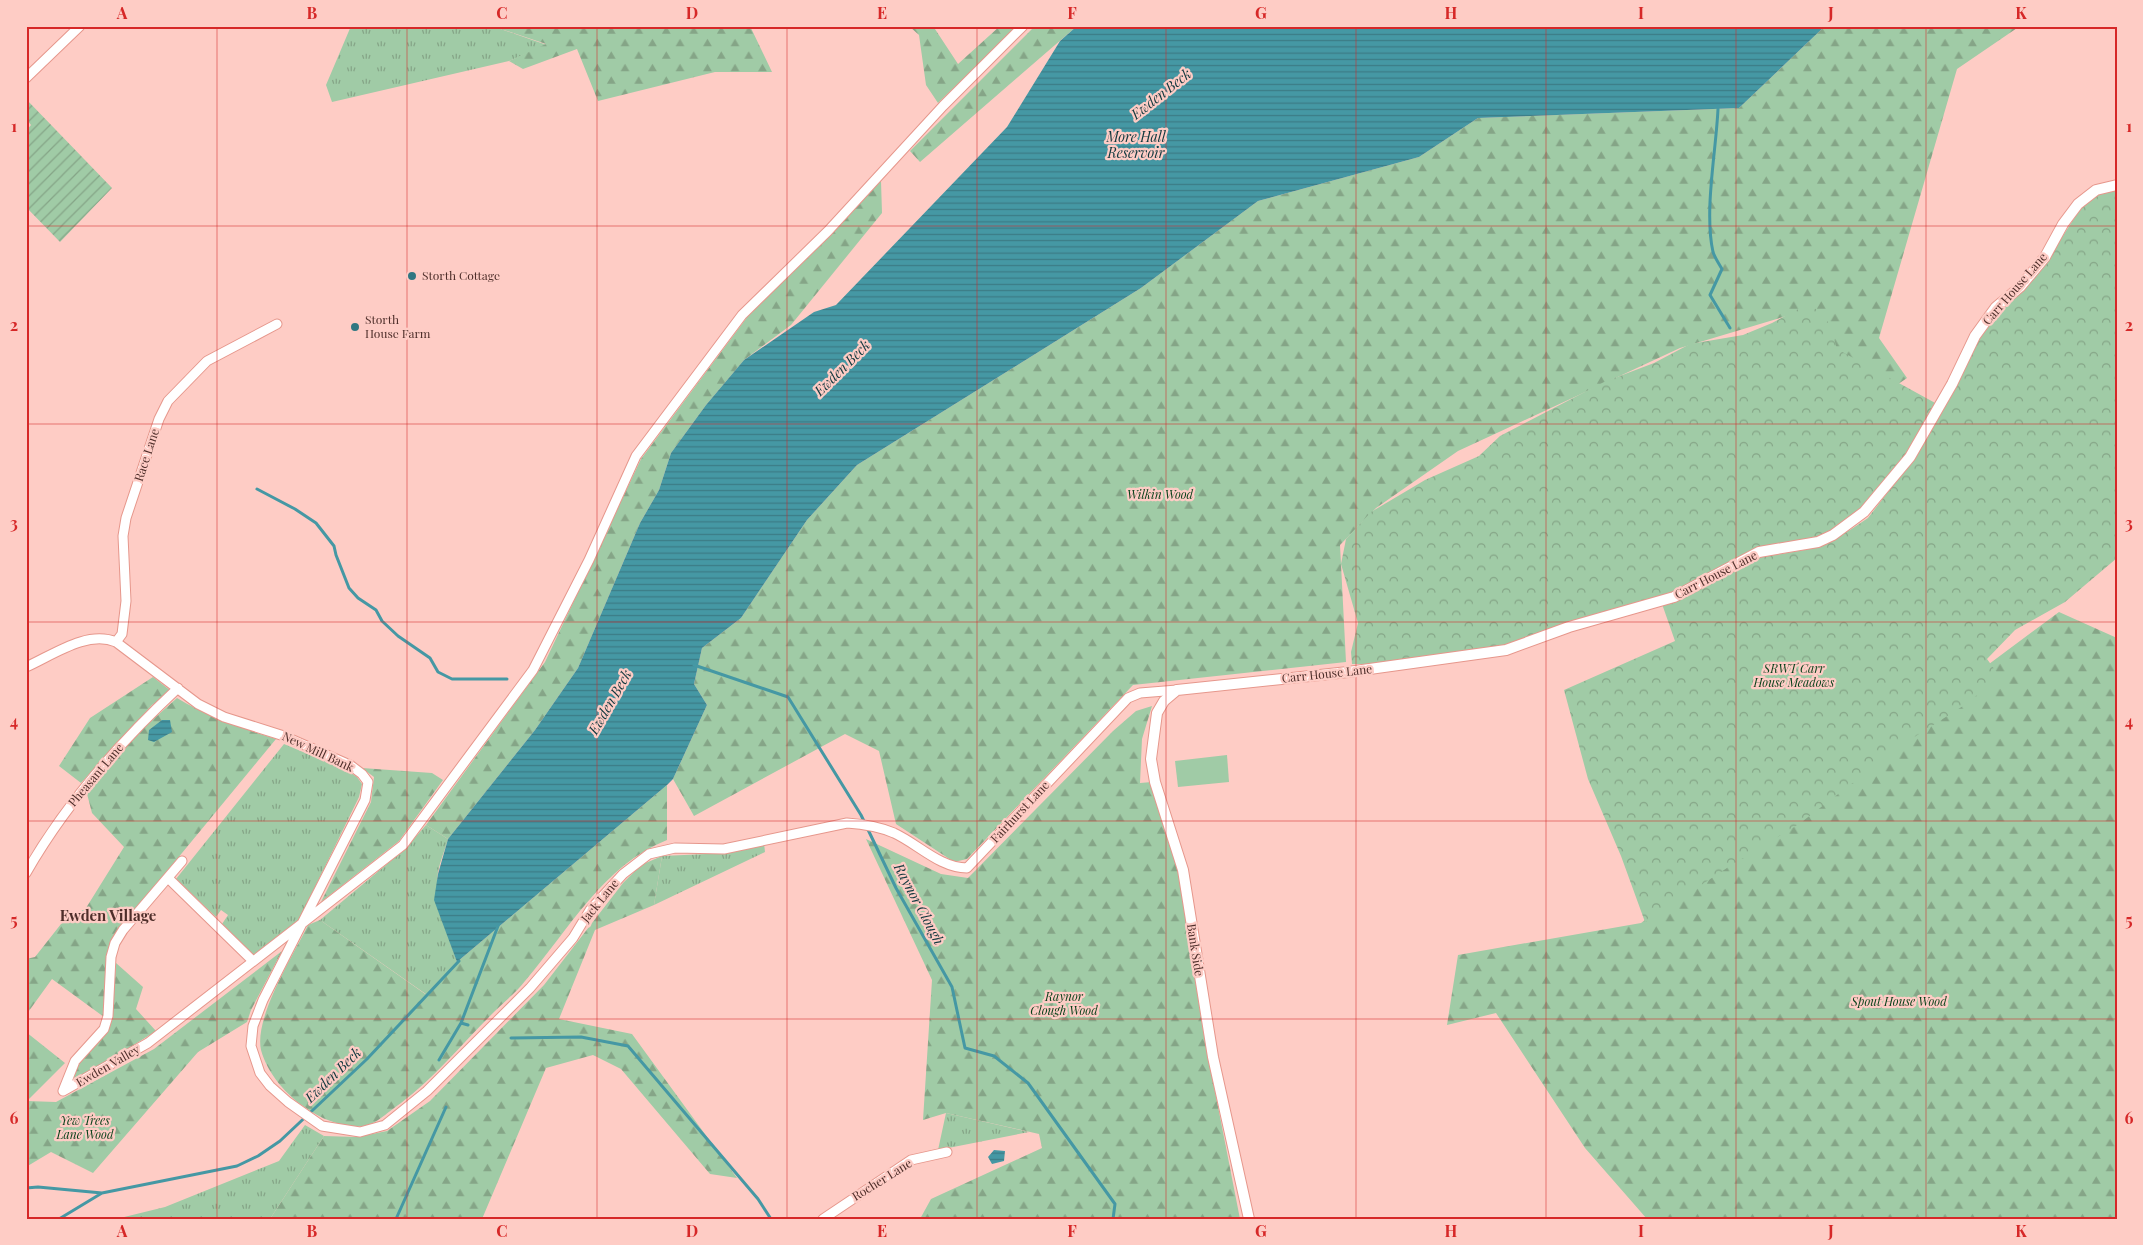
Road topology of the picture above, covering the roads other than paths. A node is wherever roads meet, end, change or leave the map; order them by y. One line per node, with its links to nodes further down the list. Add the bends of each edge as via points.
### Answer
1 (80, 26): 3 (street)
2 (1023, 26): 14 (street, Ewden Valley, via 828,231 742,315 636,456 589,560 533,670 403,845)
3 (26, 78)
4 (2117, 185): 9 (street, Carr House Lane, via 2096,190 2078,204 2044,257 2020,287 1996,307 1975,336 1910,457 1864,512 1833,535 1818,542 1759,552 1674,597 1569,627 1506,650 1348,672)
5 (277, 324): 6 (street, Race Lane, via 207,361 168,401 126,518 123,536 126,602 122,634)
6 (116, 642): 7 (street, New Mill Bank, via 91,638); 8 (street, New Mill Bank)
7 (26, 667)
8 (178, 688): 12 (street, Pheasant Lane, via 150,714 77,795); 14 (street, New Mill Bank, via 198,704 224,717 284,736 350,765 368,782 365,800)
9 (1177, 690): 10 (street, Fairhurst Lane, via 1140,693 1128,698 967,868 953,868 893,832); 19 (street, Bank Side, via 1164,701 1157,713 1151,759 1155,782 1183,870 1213,1057)
10 (847, 823): 16 (street, Jack Lane, via 724,849 675,848 650,854 623,874 590,910 573,938 530,988 417,1099 385,1125 360,1132)
11 (182, 861): 13 (street, Ewden Valley)
12 (26, 873)
13 (168, 878): 15 (street); 15 (street, Ewden Valley, via 115,943 104,1029 75,1061 63,1092 148,1043)
14 (303, 923): 15 (street, Ewden Valley); 16 (street, New Mill Bank, via 257,1014 251,1046 260,1073 288,1102)
15 (253, 962)
16 (322, 1126)
17 (947, 1152): 18 (street, Rocher Lane, via 912,1160)
18 (823, 1219)
19 (1249, 1219)

